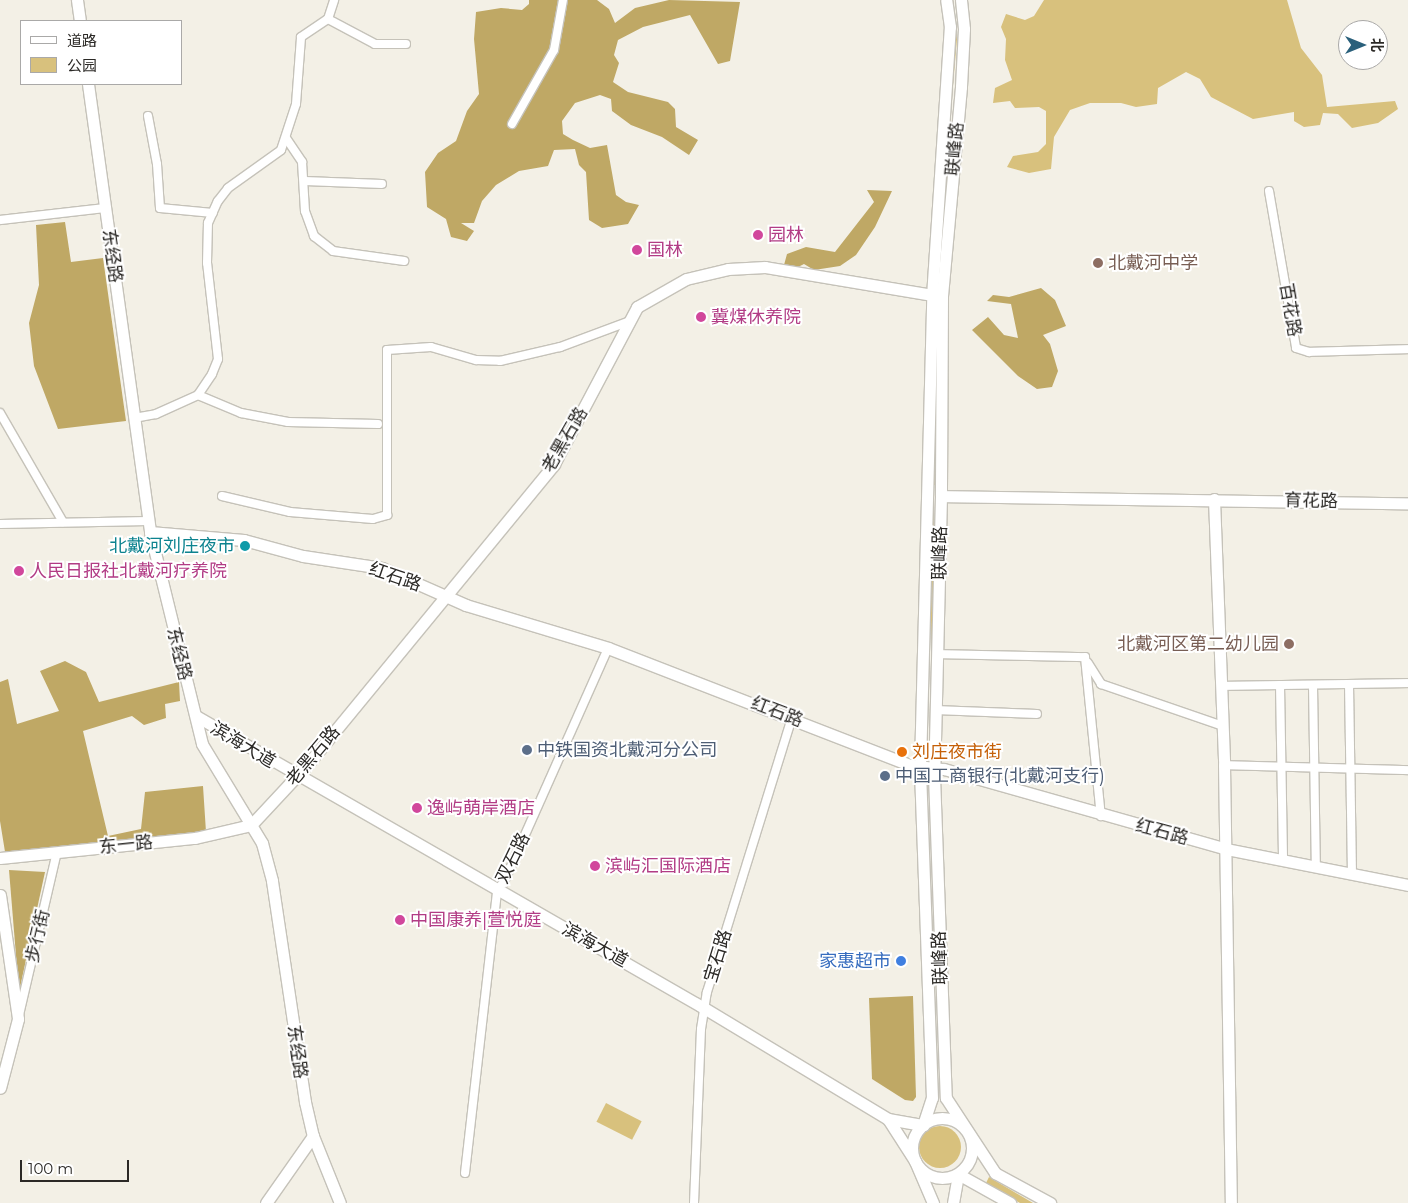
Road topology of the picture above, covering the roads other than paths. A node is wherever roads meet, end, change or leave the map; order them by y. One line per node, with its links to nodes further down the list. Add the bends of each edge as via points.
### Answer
1 (77, 0): 7 (main road)
2 (334, 0): 6 (street)
3 (563, 0): 11 (street, via 554,50)
4 (946, 0): 20 (main road, 联峰路, via 950,27)
5 (961, 0): 20 (main road, 联峰路, via 964,29 961,87)
6 (328, 19): 8 (street, via 375,44); 12 (street, via 301,37 296,104)
7 (80, 20)
8 (406, 44)
9 (88, 85): 16 (main road, 东经路)
10 (148, 116): 17 (street, via 157,164 160,208)
11 (512, 124)
12 (286, 138): 13 (street, via 302,162); 17 (street, via 281,150 228,188)
13 (305, 181): 14 (street); 19 (street, via 305,211 314,236 334,251)
14 (382, 184)
15 (1269, 191): 22 (street, 百花路, via 1296,348 1309,352)
16 (105, 208): 18 (street); 25 (main road, 东经路)
17 (213, 213): 23 (street, via 208,223 207,263 218,359)
18 (0, 220)
19 (404, 261)
20 (937, 296): 21 (main road, 老黑石路, via 765,267 728,269 686,279 637,307); 28 (main road, 联峰路); 29 (main road, 联峰路)
21 (630, 321): 27 (street, via 560,347 500,361 476,360 431,347 387,350 387,515 373,520 290,512); 35 (main road, 老黑石路, via 554,464)
22 (1408, 349)
23 (198, 395): 25 (street, via 156,414); 26 (street, via 241,413 288,422)
24 (0, 413): 32 (street)
25 (134, 418): 34 (main road, 东经路)
26 (378, 424)
27 (222, 496)
28 (929, 496): 29 (street); 49 (main road, 联峰路)
29 (941, 496): 30 (main road, 育花路); 37 (main road, 联峰路)
30 (1214, 499): 31 (main road, 育花路); 43 (main road)
31 (1408, 503)
32 (63, 522): 33 (street); 34 (street)
33 (0, 524)
34 (149, 527): 35 (main road, 红石路, via 244,540 303,556 382,568); 46 (main road, 东经路)
35 (443, 596): 36 (main road, 红石路); 56 (main road, 老黑石路)
36 (608, 648): 47 (main road, 红石路); 66 (street, 双石路)
37 (937, 654): 38 (street); 44 (main road, 联峰路)
38 (1085, 657): 48 (street, via 1101,684); 57 (street)
39 (1408, 683): 40 (street)
40 (1349, 684): 42 (street); 54 (street)
41 (1280, 685): 42 (street); 43 (street); 51 (street)
42 (1313, 685): 53 (street)
43 (1221, 686): 48 (main road)
44 (935, 710): 45 (street); 52 (main road, 联峰路)
45 (1037, 714)
46 (196, 716): 56 (main road, 滨海大道); 58 (main road, 东经路, via 202,744)
47 (792, 717): 49 (main road, 红石路); 68 (street, 宝石路)
48 (1223, 726): 50 (main road)
49 (920, 766): 52 (main road, 红石路); 72 (main road, 联峰路, via 932,1098)
50 (1224, 766): 51 (street); 59 (main road)
51 (1282, 767): 53 (street); 62 (street)
52 (934, 768): 57 (main road, 红石路); 73 (main road, 联峰路, via 946,1098)
53 (1315, 768): 54 (street); 63 (street)
54 (1349, 769): 55 (street); 64 (street)
55 (1408, 770)
56 (297, 777): 58 (main road, 老黑石路); 66 (main road, 滨海大道)
57 (1101, 816): 59 (main road, 红石路)
58 (251, 825): 60 (main road, 东一路, via 195,838); 74 (main road, 东经路, via 262,843 272,881)
59 (1226, 849): 62 (main road, 红石路); 85 (main road)
60 (57, 852): 61 (main road, 东一路); 69 (street, 步行街)
61 (0, 858)
62 (1283, 860): 63 (main road, 红石路)
63 (1316, 867): 64 (main road, 红石路)
64 (1352, 873): 65 (main road, 红石路)
65 (1408, 885)
66 (497, 890): 68 (main road, 滨海大道); 76 (street, 双石路)
67 (0, 895): 69 (main road)
68 (704, 1008): 71 (main road, 滨海大道); 80 (street, 宝石路)
69 (18, 1019): 70 (main road)
70 (0, 1088)
71 (888, 1120): 72 (main road); 75 (main road)
72 (923, 1125): 73 (main road, via 941,1118); 75 (main road, via 913,1142)
73 (966, 1130): 77 (main road, via 972,1149 970,1159); 84 (main road, via 995,1173)
74 (312, 1136): 78 (main road); 79 (main road, 东经路)
75 (915, 1161): 77 (main road, via 925,1172 939,1178); 81 (main road)
76 (465, 1173)
77 (958, 1174): 82 (main road); 83 (main road)
78 (266, 1203)
79 (340, 1203)
80 (694, 1203)
81 (933, 1203)
82 (953, 1203)
83 (1010, 1203)
84 (1050, 1203)
85 (1231, 1203)

